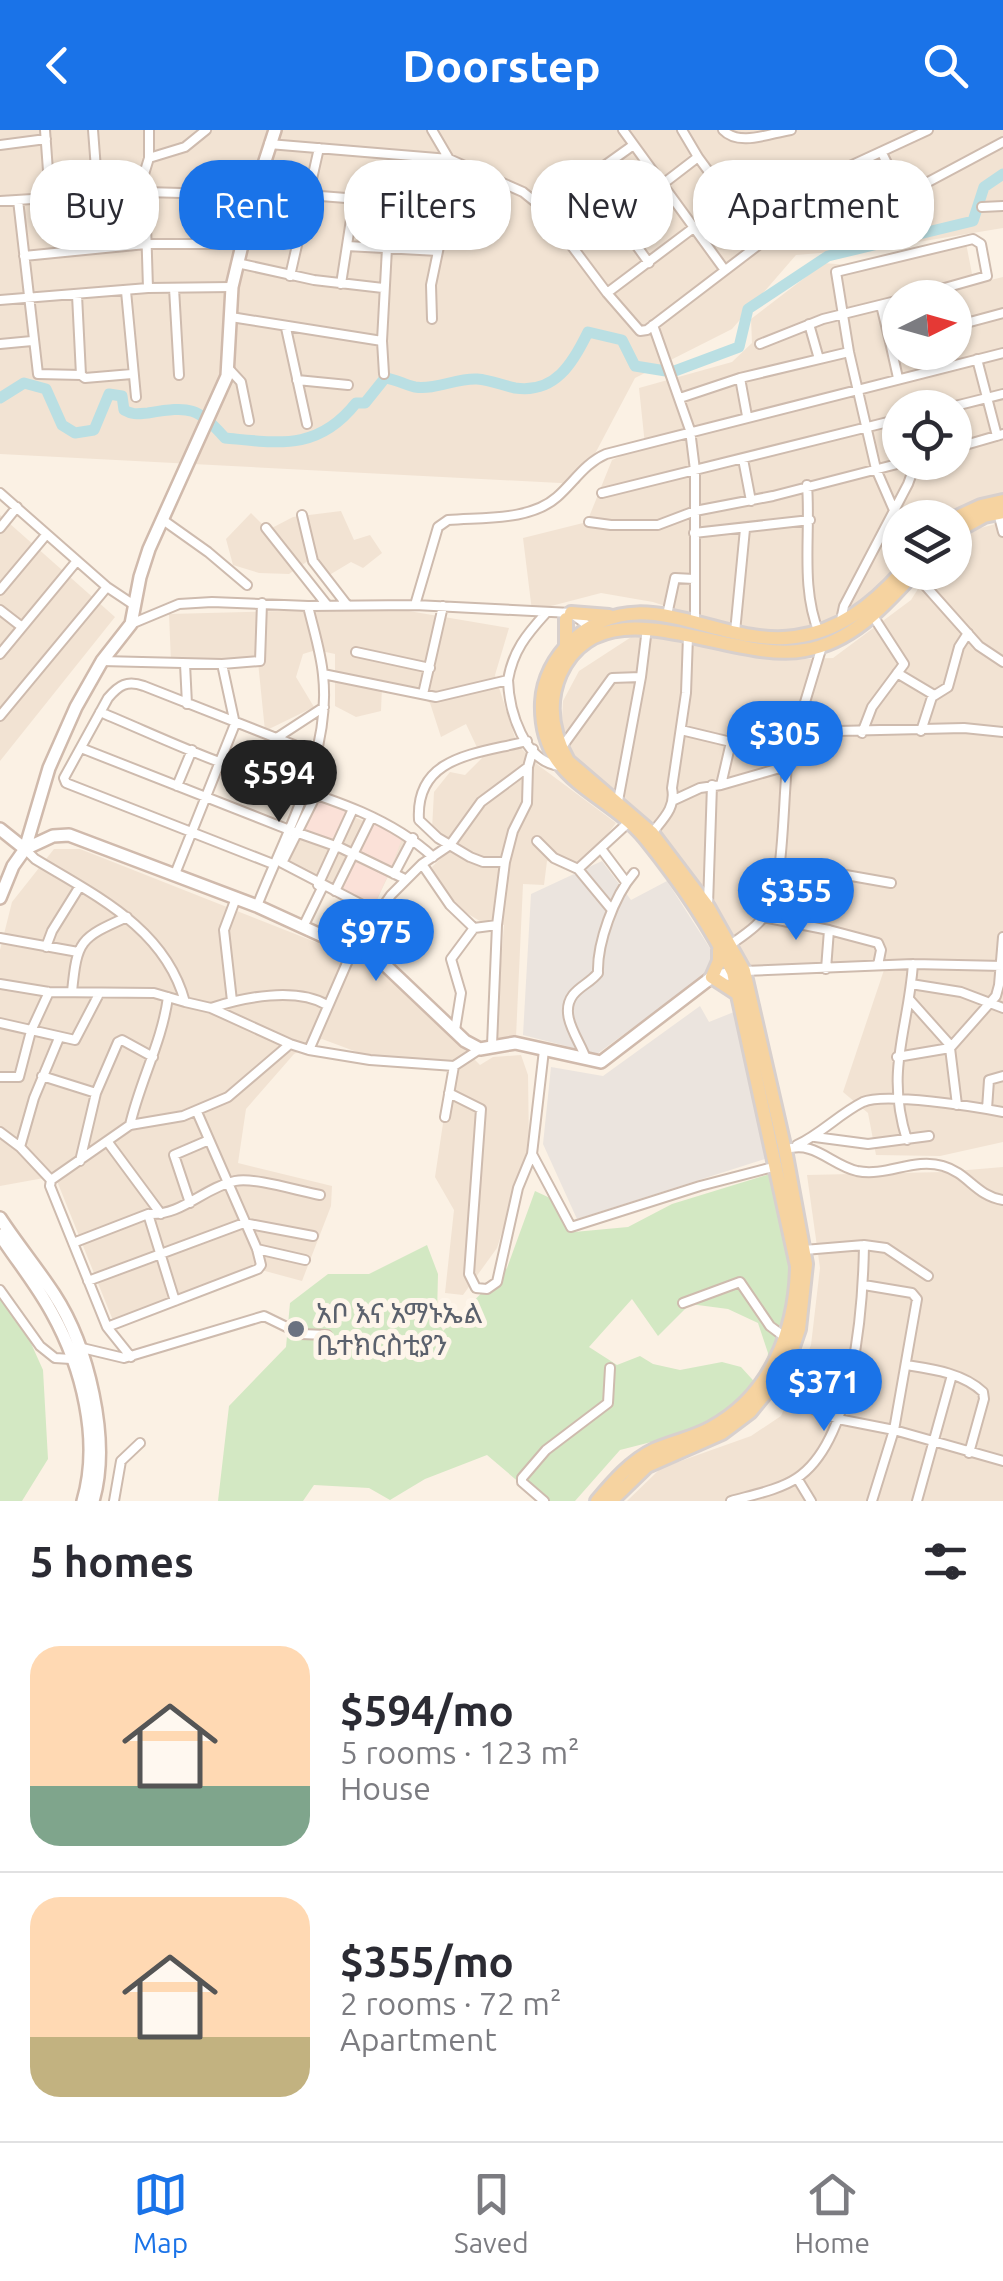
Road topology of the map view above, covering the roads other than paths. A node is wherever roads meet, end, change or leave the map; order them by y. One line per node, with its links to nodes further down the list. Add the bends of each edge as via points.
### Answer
1 (94, 130): 21 (street)
2 (149, 130): 19 (street)
3 (206, 130): 19 (street, via 184,147)
4 (275, 130): 13 (main road)
5 (432, 130): 25 (street)
6 (623, 130): 15 (street)
7 (682, 130): 18 (street)
8 (724, 130): 9 (street, via 734,139)
9 (790, 130)
10 (928, 130): 17 (street)
11 (46, 135): 14 (street); 20 (street)
12 (1003, 142): 32 (street)
13 (269, 144): 16 (street); 22 (main road)
14 (0, 145)
15 (632, 146): 26 (street); 27 (street)
16 (319, 148): 23 (street); 24 (street)
17 (882, 153): 29 (street); 30 (street)
18 (698, 157): 28 (street); 31 (street)
19 (149, 158)
20 (48, 160)
21 (96, 160)
22 (264, 160)
23 (316, 160)
24 (433, 160)
25 (451, 160)
26 (613, 160)
27 (642, 160)
28 (700, 160)
29 (866, 160)
30 (885, 160)
31 (673, 176)
32 (934, 179)
33 (30, 199): 34 (street)
34 (18, 200): 35 (street); 51 (street)
35 (0, 202)
36 (673, 202): 39 (street)
37 (1003, 206): 38 (street)
38 (982, 207)
39 (692, 229): 53 (street); 54 (street)
40 (85, 250): 51 (street)
41 (146, 250): 59 (street)
42 (240, 250): 52 (main road)
43 (296, 250): 55 (street)
44 (346, 250): 57 (street)
45 (388, 250): 61 (street)
46 (413, 250): 50 (street)
47 (575, 250): 63 (street)
48 (639, 250): 53 (street)
49 (750, 250): 54 (street)
50 (438, 252): 71 (street)
51 (24, 256): 65 (street)
52 (237, 263): 55 (street); 58 (main road)
53 (649, 263): 63 (street)
54 (724, 269): 74 (street)
55 (290, 276): 57 (street)
56 (972, 280): 69 (street, via 987,276 982,244 973,239 839,270)
57 (341, 284): 61 (street)
58 (232, 287): 60 (street); 70 (main road)
59 (148, 288): 60 (street); 62 (street)
60 (174, 288): 89 (street)
61 (383, 288): 77 (street)
62 (126, 292): 64 (street); 87 (street)
63 (607, 293): 74 (street, via 635,328)
64 (77, 296): 65 (street); 86 (street)
65 (28, 299): 66 (street); 76 (street)
66 (0, 300)
67 (881, 305): 69 (street)
68 (1003, 313): 72 (street)
69 (842, 314): 73 (street); 80 (street)
70 (232, 317): 75 (street); 84 (main road)
71 (432, 319)
72 (972, 321)
73 (809, 324): 79 (street); 82 (street)
74 (653, 325): 98 (street)
75 (286, 328): 77 (street); 92 (street)
76 (32, 341): 78 (street); 86 (street, via 38,374)
77 (382, 341): 88 (street)
78 (0, 344)
79 (760, 344)
80 (849, 352): 82 (street); 94 (street)
81 (1003, 353): 83 (street)
82 (818, 359): 90 (street)
83 (977, 359): 91 (street); 96 (street)
84 (229, 368): 101 (street, via 241,382); 122 (main road)
85 (897, 370): 91 (street)
86 (81, 374): 87 (street)
87 (132, 374): 97 (street)
88 (384, 374)
89 (180, 375)
90 (740, 378): 98 (street); 100 (street)
91 (898, 378): 94 (street)
92 (297, 380): 93 (street); 102 (street)
93 (348, 385)
94 (858, 388): 100 (street); 104 (street)
95 (1003, 394): 96 (street)
96 (988, 397): 99 (street); 106 (street)
97 (136, 398)
98 (680, 398): 105 (street)
99 (972, 401)
100 (747, 416): 105 (street)
101 (249, 422)
102 (307, 424)
103 (882, 424): 104 (street)
104 (866, 428): 108 (street); 110 (street)
105 (690, 430): 111 (street); 145 (street, via 597,458 539,508 444,522)
106 (1000, 435): 107 (street)
107 (972, 443)
108 (742, 459): 111 (street); 115 (street)
109 (882, 468): 110 (street)
110 (876, 469): 112 (street); 116 (street)
111 (695, 470): 114 (street); 120 (street)
112 (807, 485): 115 (street); 123 (street)
113 (0, 493): 117 (street)
114 (602, 493)
115 (751, 500): 120 (street)
116 (890, 500)
117 (17, 507): 126 (street); 132 (street)
118 (1001, 509): 119 (main road); 125 (main road); 130 (street)
119 (972, 510)
120 (694, 511): 124 (street, via 658,524); 131 (street)
121 (302, 515): 144 (street, via 313,560)
122 (162, 520): 135 (street); 142 (main road)
123 (810, 520): 128 (street); 163 (street, via 807,586)
124 (588, 522)
125 (972, 522)
126 (0, 528)
127 (266, 528): 143 (street)
128 (744, 529): 131 (street); 159 (street)
129 (882, 530): 156 (street)
130 (1003, 532)
131 (694, 534): 134 (street)
132 (46, 535): 133 (street); 137 (street)
133 (76, 562): 136 (street); 157 (street)
134 (694, 578): 152 (street, via 675,578); 154 (street)
135 (247, 585)
136 (107, 587): 142 (street); 181 (street)
137 (0, 590)
138 (884, 590): 156 (main road)
139 (898, 590): 153 (main road)
140 (930, 590): 160 (street)
141 (262, 603): 146 (street); 155 (street, via 179,604); 170 (street, via 260,661)
142 (134, 605): 155 (main road)
143 (327, 605): 144 (street); 146 (street)
144 (347, 605): 145 (street)
145 (415, 605): 147 (street)
146 (308, 606): 172 (street)
147 (443, 606): 149 (street); 171 (street)
148 (0, 610): 157 (street)
149 (546, 613): 150 (street); 175 (street, via 512,656)
150 (567, 616): 151 (main road); 161 (street); 164 (main road)
151 (612, 616): 152 (main road); 161 (main road)
152 (666, 616): 154 (main road)
153 (873, 616): 163 (main road, via 840,638); 173 (street, via 904,661)
154 (694, 622): 159 (main road)
155 (132, 624): 167 (main road)
156 (840, 624): 163 (main road)
157 (22, 627): 166 (street)
158 (647, 628): 161 (main road); 162 (main road); 174 (street)
159 (735, 632): 163 (main road)
160 (968, 632): 168 (street); 177 (street, via 948,686)
161 (590, 633): 164 (main road); 193 (main road, via 570,656 553,694)
162 (688, 636): 163 (main road, via 771,653); 183 (street)
163 (820, 640): 184 (street)
164 (566, 646): 197 (main road, via 547,678 542,705 545,735)
165 (356, 652): 171 (street)
166 (0, 654)
167 (102, 661): 169 (street); 218 (main road, via 48,768)
168 (1003, 662)
169 (185, 664): 170 (street); 178 (street)
170 (222, 664): 182 (street)
171 (430, 668): 176 (street)
172 (324, 674): 176 (street); 179 (street)
173 (897, 674): 177 (street); 187 (street)
174 (641, 677): 193 (street, via 612,678); 206 (street)
175 (508, 680): 176 (street, via 436,697); 191 (street, via 512,714)
176 (423, 694)
177 (934, 695): 185 (street)
178 (187, 704): 180 (street, via 126,683); 182 (street)
179 (324, 708): 188 (street); 195 (street)
180 (100, 712): 192 (street); 194 (street)
181 (0, 716)
182 (235, 724): 188 (street); 196 (street)
183 (680, 730): 189 (street); 205 (street)
184 (796, 732): 187 (street); 190 (street)
185 (921, 732): 186 (street); 187 (street)
186 (1003, 732)
187 (862, 733)
188 (274, 739): 195 (street)
189 (731, 742): 190 (street); 200 (street)
190 (793, 743): 198 (street)
191 (530, 745): 197 (street, via 548,764); 199 (street); 217 (street, via 445,764 423,784 419,820)
192 (81, 748): 201 (street); 213 (street, via 66,783)
193 (561, 749): 206 (main road, via 573,768)
194 (192, 750): 196 (street); 201 (street)
195 (317, 754): 202 (street)
196 (220, 762): 202 (street); 204 (street)
197 (560, 766): 209 (main road)
198 (787, 766): 200 (street); 223 (street)
199 (528, 767): 217 (street, via 481,802); 222 (street, via 527,804)
200 (717, 785): 205 (street); 240 (street)
201 (177, 786): 204 (street)
202 (302, 792): 203 (street); 211 (street)
203 (316, 795): 207 (street); 211 (street)
204 (205, 798): 211 (street); 213 (street)
205 (674, 800): 212 (street)
206 (618, 801): 212 (main road)
207 (352, 810): 208 (street); 216 (street)
208 (371, 818): 214 (street); 220 (street)
209 (629, 822): 219 (street); 251 (main road)
210 (0, 829): 218 (main road)
211 (292, 830): 216 (street); 225 (street); 235 (street, via 282,864)
212 (652, 832): 240 (main road)
213 (190, 833): 225 (street); 228 (street)
214 (413, 838): 221 (street); 229 (street)
215 (537, 841): 227 (street)
216 (335, 845): 220 (street); 235 (street)
217 (450, 846): 221 (street); 222 (street, via 478,860)
218 (25, 849): 224 (main road); 228 (main road, via 69,835); 234 (street)
219 (602, 850): 227 (street); 232 (street)
220 (353, 854): 229 (street); 236 (street)
221 (434, 857): 226 (street)
222 (505, 862): 245 (street)
223 (778, 862): 233 (street); 244 (street)
224 (6, 863): 237 (main road)
225 (273, 864): 239 (street)
226 (422, 864): 231 (street); 247 (street)
227 (578, 868): 241 (street)
228 (175, 874): 238 (main road)
229 (394, 874): 231 (street)
230 (634, 874): 232 (street)
231 (405, 879): 242 (street)
232 (626, 882): 241 (street)
233 (891, 883)
234 (80, 886): 243 (street); 252 (street)
235 (320, 886): 236 (street); 246 (street)
236 (334, 891): 242 (street)
237 (0, 898)
238 (236, 898): 239 (main road); 269 (street, via 224,930)
239 (256, 906): 246 (main road)
240 (708, 907): 251 (main road)
241 (612, 910): 286 (street, via 596,958 598,973 568,1006)
242 (378, 913): 253 (street)
243 (128, 917): 254 (street, via 84,940); 270 (street, via 176,974)
244 (763, 917): 248 (street); 251 (street)
245 (497, 925): 247 (street); 280 (street)
246 (303, 927): 253 (main road)
247 (474, 928): 277 (street, via 451,959 461,993)
248 (829, 930): 256 (street, via 881,945); 258 (street)
249 (1003, 937): 257 (street)
250 (0, 938): 252 (street)
251 (724, 944): 259 (main road); 260 (main road)
252 (46, 947): 254 (street)
253 (353, 949): 272 (street); 277 (main road, via 394,971)
254 (78, 952): 264 (street)
255 (913, 964): 256 (street); 257 (street); 262 (street)
256 (878, 965): 258 (street)
257 (1001, 966): 271 (street)
258 (826, 969): 259 (street)
259 (738, 972): 260 (main road); 266 (main road); 307 (main road)
260 (712, 976): 266 (main road); 286 (main road, via 605,1061)
261 (0, 984): 263 (street)
262 (912, 984): 268 (street); 271 (street)
263 (49, 992): 264 (street); 276 (street)
264 (72, 992): 265 (street)
265 (99, 994): 267 (street); 278 (street, via 78,1038)
266 (739, 995): 310 (main road)
267 (168, 996): 270 (street); 284 (street)
268 (909, 998): 281 (street); 285 (street)
269 (232, 1001): 272 (street, via 305,996); 273 (street)
270 (185, 1002): 273 (street)
271 (989, 1004): 274 (street); 281 (street)
272 (327, 1006): 282 (street)
273 (211, 1008): 279 (street)
274 (1003, 1008)
275 (0, 1024): 276 (street)
276 (31, 1030): 278 (street); 290 (street, via 19,1077)
277 (455, 1030): 280 (main road)
278 (60, 1038): 288 (street)
279 (290, 1044): 282 (street); 296 (street, via 228,1097)
280 (486, 1047): 283 (main road); 287 (street)
281 (950, 1047): 285 (street); 294 (street)
282 (309, 1050): 287 (street)
283 (544, 1050): 286 (main road); 308 (street)
284 (153, 1057): 291 (street, via 120,1040); 299 (street)
285 (897, 1058): 293 (street)
286 (586, 1059)
287 (454, 1066): 292 (street)
288 (42, 1076): 291 (street); 306 (street)
289 (1003, 1076): 295 (street, via 989,1080)
290 (0, 1077)
291 (96, 1093): 309 (street)
292 (449, 1094): 298 (street); 308 (street, via 481,1110 469,1274 476,1288 497,1282)
293 (896, 1101): 294 (street); 302 (street, via 865,1101); 304 (street)
294 (957, 1105): 295 (street)
295 (987, 1109): 297 (street)
296 (197, 1112): 299 (street); 303 (street)
297 (1003, 1112)
298 (445, 1117)
299 (130, 1125): 305 (street)
300 (0, 1132): 306 (street)
301 (928, 1136): 304 (street)
302 (815, 1137): 304 (street, via 868,1144); 307 (street)
303 (210, 1140): 312 (street); 315 (street, via 174,1156)
304 (908, 1140)
305 (107, 1141): 309 (street); 317 (street)
306 (20, 1147): 311 (street)
307 (791, 1148): 314 (street, via 870,1172 923,1162 948,1167 986,1197); 325 (main road)
308 (532, 1154): 310 (street, via 571,1227)
309 (80, 1162): 311 (street)
310 (777, 1166): 325 (main road)
311 (52, 1180): 322 (street)
312 (226, 1184): 313 (street, via 242,1180); 315 (street); 319 (street)
313 (320, 1196)
314 (1003, 1200)
315 (190, 1204): 317 (street)
316 (148, 1214): 317 (street); 322 (street); 326 (street)
317 (162, 1215)
318 (0, 1218): 329 (main road)
319 (244, 1223): 321 (street); 324 (street); 326 (street)
320 (0, 1235): 329 (main road)
321 (313, 1236)
322 (73, 1243): 330 (street)
323 (864, 1244): 325 (street); 328 (street, via 886,1248); 331 (street)
324 (257, 1250): 327 (street); 333 (street, via 258,1269)
325 (800, 1251): 337 (main road); 344 (main road, via 806,1294 800,1329 788,1361)
326 (162, 1254): 330 (street); 333 (street)
327 (305, 1260)
328 (928, 1276)
329 (36, 1278): 338 (main road, via 62,1309); 340 (main road)
330 (88, 1281): 335 (street)
331 (864, 1285): 341 (street, via 916,1295); 345 (street)
332 (1, 1293): 340 (street, via 40,1346)
333 (175, 1301): 335 (street)
334 (683, 1303): 337 (street, via 740,1282)
335 (107, 1327): 339 (street)
336 (327, 1335): 339 (street, via 301,1334 264,1316)
337 (786, 1338): 344 (main road)
338 (78, 1347): 339 (street); 340 (main road)
339 (131, 1357)
340 (76, 1362): 349 (main road)
341 (906, 1365): 343 (street); 346 (street)
342 (610, 1368): 357 (street, via 608,1403 546,1450 522,1478)
343 (952, 1375): 348 (street); 350 (street, via 983,1392)
344 (764, 1388): 345 (street); 358 (main road, via 726,1419 638,1460); 359 (main road, via 750,1412 722,1433 647,1466)
345 (838, 1420): 346 (street); 352 (street)
346 (894, 1430): 348 (street); 363 (street)
347 (140, 1443): 356 (street, via 121,1461)
348 (931, 1443): 350 (street); 364 (street)
349 (95, 1445): 354 (main road); 355 (main road)
350 (969, 1452): 351 (street)
351 (1003, 1461)
352 (798, 1478): 353 (street); 362 (street)
353 (775, 1488): 360 (street); 361 (street)
354 (83, 1501)
355 (94, 1501)
356 (114, 1501)
357 (544, 1501)
358 (597, 1501)
359 (611, 1501)
360 (731, 1501)
361 (769, 1501)
362 (811, 1501)
363 (872, 1501)
364 (917, 1501)

